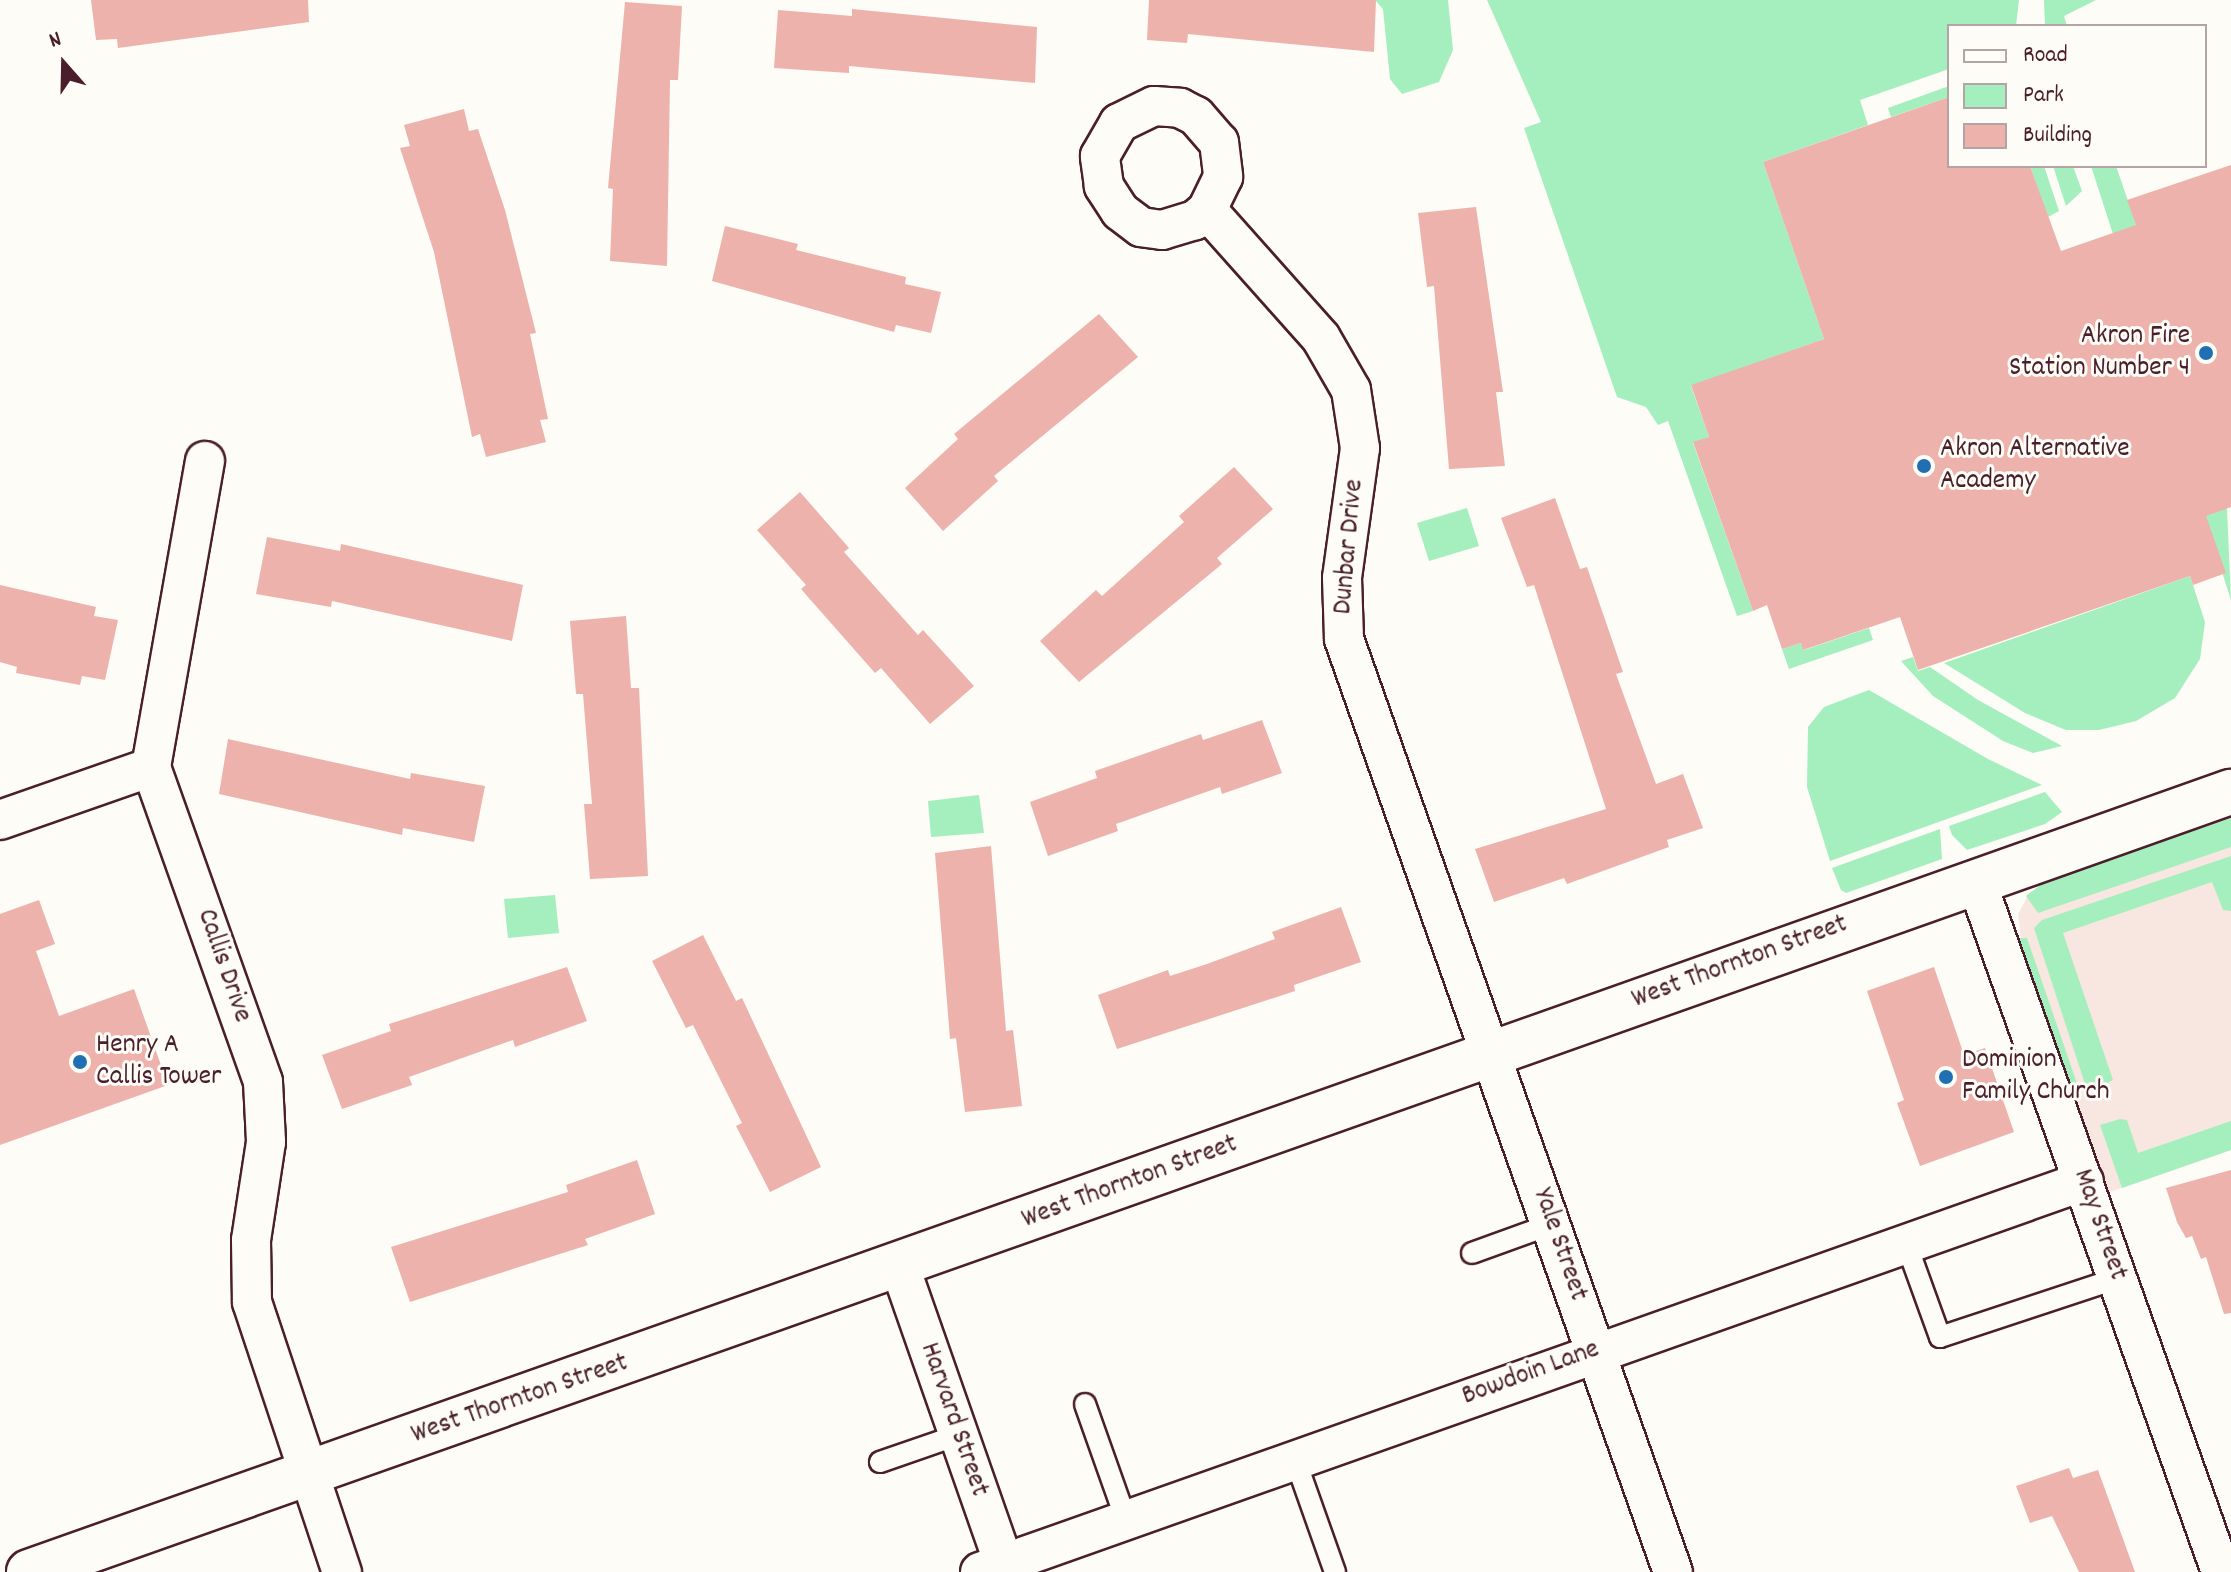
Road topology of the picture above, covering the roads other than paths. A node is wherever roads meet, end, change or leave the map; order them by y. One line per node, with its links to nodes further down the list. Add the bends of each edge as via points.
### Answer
1 (1207, 210): 7 (street, Dunbar Drive, via 1321,338 1351,390 1360,448 1342,578 1344,639)
2 (205, 461): 3 (street, Callis Drive)
3 (151, 767): 5 (street); 19 (street, Callis Drive, via 263,1082 266,1142 251,1240 252,1302)
4 (2231, 792): 6 (main road, West Thornton Street)
5 (0, 820)
6 (1976, 880): 7 (main road, West Thornton Street); 8 (street, May Street)
7 (1492, 1054): 9 (street, Yale Street); 12 (main road, West Thornton Street)
8 (2084, 1181): 10 (street, Bowdoin Lane); 13 (street, May Street)
9 (1552, 1224): 11 (lane); 14 (street, Yale Street)
10 (1906, 1243): 13 (lane, via 1940,1337); 14 (street, Bowdoin Lane)
11 (1472, 1253)
12 (900, 1267): 16 (street, Harvard Street); 19 (main road, West Thornton Street)
13 (2118, 1278): 26 (street, May Street)
14 (1597, 1351): 17 (street, Bowdoin Lane); 25 (street, Yale Street)
15 (1085, 1404): 20 (lane)
16 (958, 1435): 18 (lane); 21 (street, Harvard Street)
17 (1295, 1459): 20 (street, Bowdoin Lane); 24 (lane)
18 (880, 1462)
19 (307, 1471): 22 (main road, West Thornton Street); 23 (street, Callis Drive)
20 (1126, 1520): 21 (street, Bowdoin Lane)
21 (997, 1569)
22 (29, 1572)
23 (342, 1572)
24 (1335, 1572)
25 (1673, 1572)
26 (2221, 1572)

